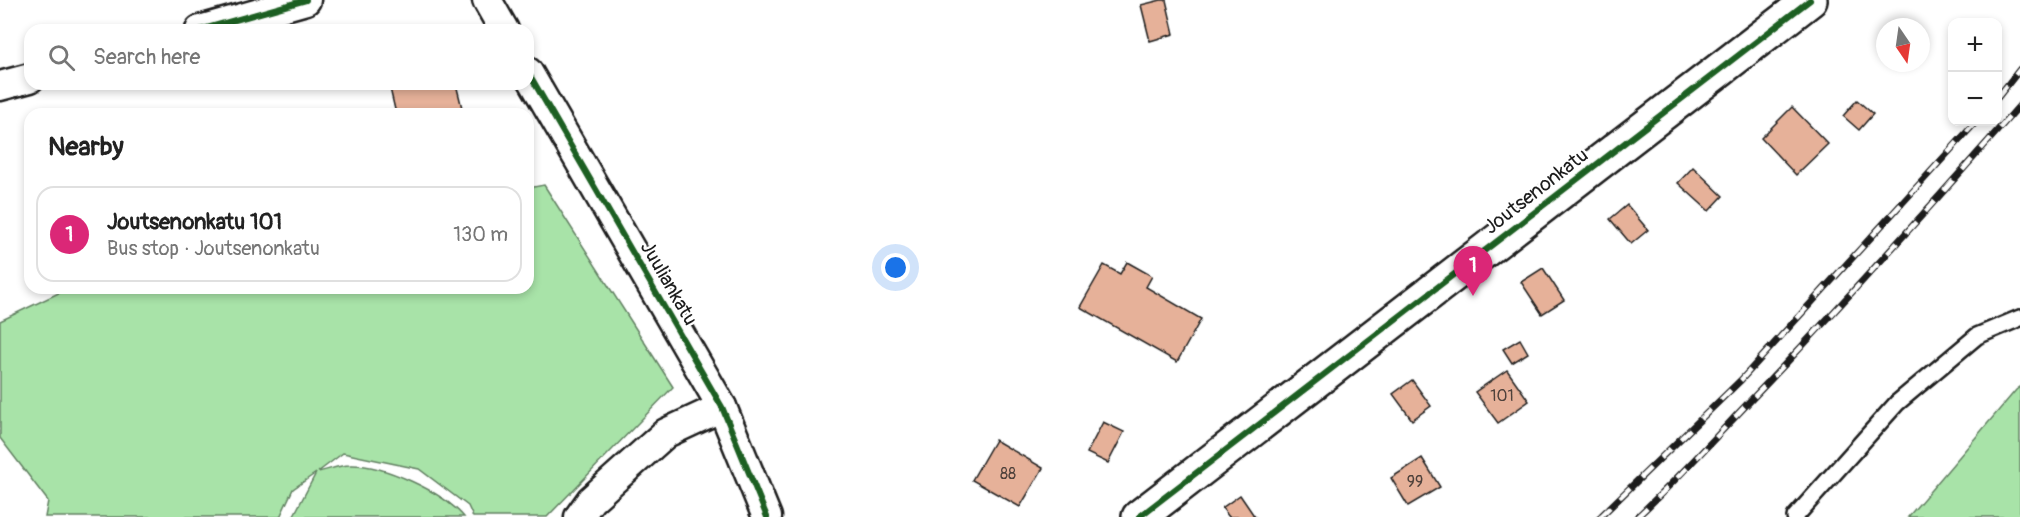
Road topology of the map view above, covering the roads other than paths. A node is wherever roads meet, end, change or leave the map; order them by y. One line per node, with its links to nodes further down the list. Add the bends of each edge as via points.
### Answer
1 (306, 0): 4 (street)
2 (487, 0): 5 (street)
3 (1810, 0): 13 (street, Joutsenonkatu)
4 (221, 24)
5 (501, 24)
6 (24, 80): 8 (street)
7 (534, 82): 10 (street, Juuliankatu)
8 (0, 86)
9 (2020, 318): 14 (lane, via 1977,336 1897,403)
10 (722, 407): 11 (street, via 666,434 591,500); 12 (street, Juuliankatu)
11 (579, 517)
12 (767, 517)
13 (1139, 517)
14 (1795, 517)

